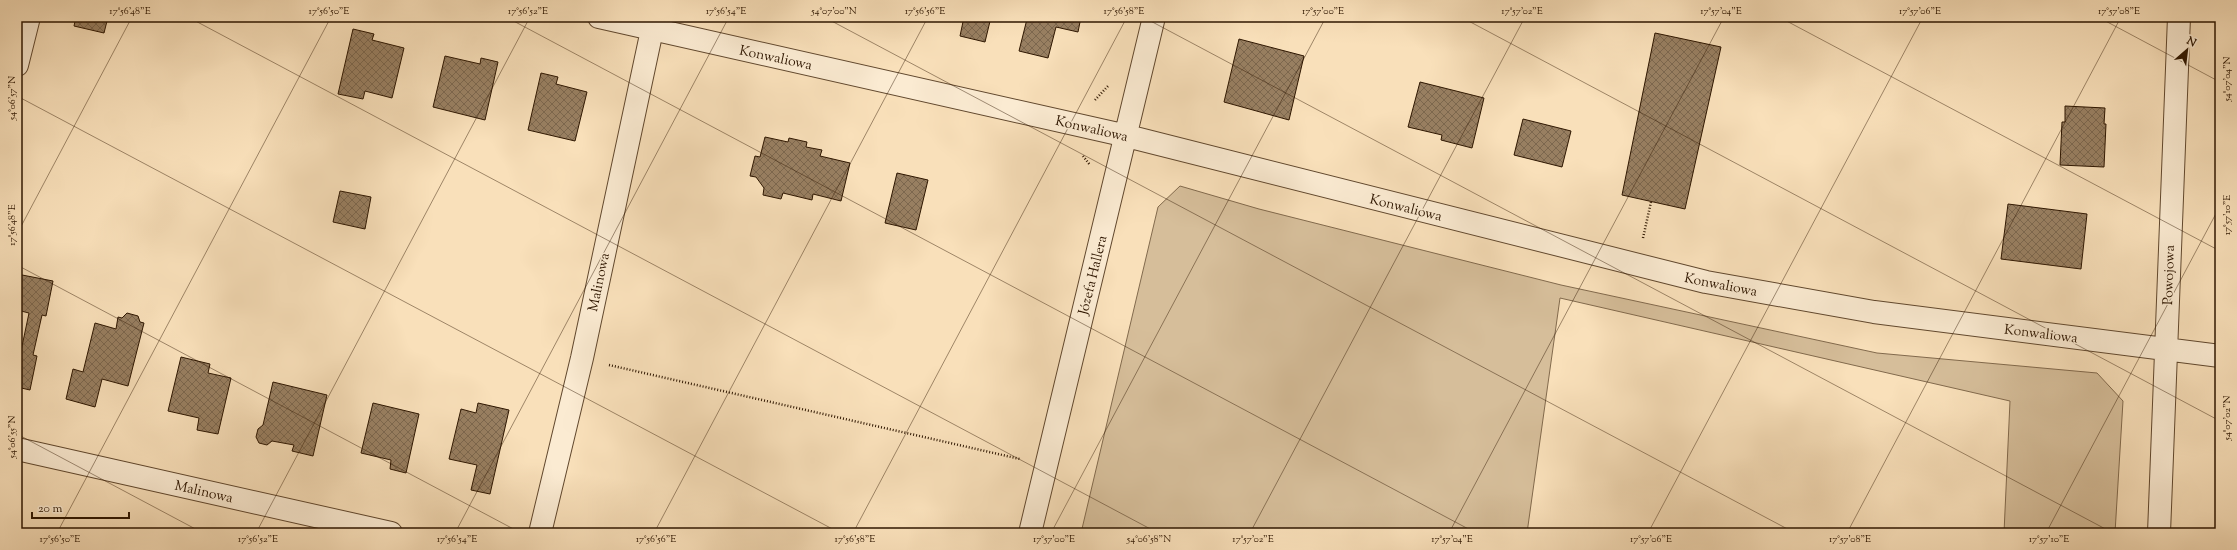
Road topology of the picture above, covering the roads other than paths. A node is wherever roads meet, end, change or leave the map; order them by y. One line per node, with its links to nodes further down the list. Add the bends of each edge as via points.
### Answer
1 (29, 17): 6 (street)
2 (599, 17): 5 (street, Konwaliowa)
3 (1154, 17): 7 (street, Józefa Hallera)
4 (2179, 17): 8 (street, Powojowa)
5 (652, 30): 7 (street, Konwaliowa); 12 (street, Malinowa, via 582,358)
6 (17, 65)
7 (1127, 136): 8 (street, Konwaliowa, via 1706,282 1874,312); 13 (street, Józefa Hallera)
8 (2165, 350): 9 (street, Konwaliowa); 14 (street, Powojowa)
9 (2220, 356)
10 (17, 449): 11 (street, Malinowa)
11 (391, 533)
12 (540, 533)
13 (1030, 533)
14 (2159, 533)

